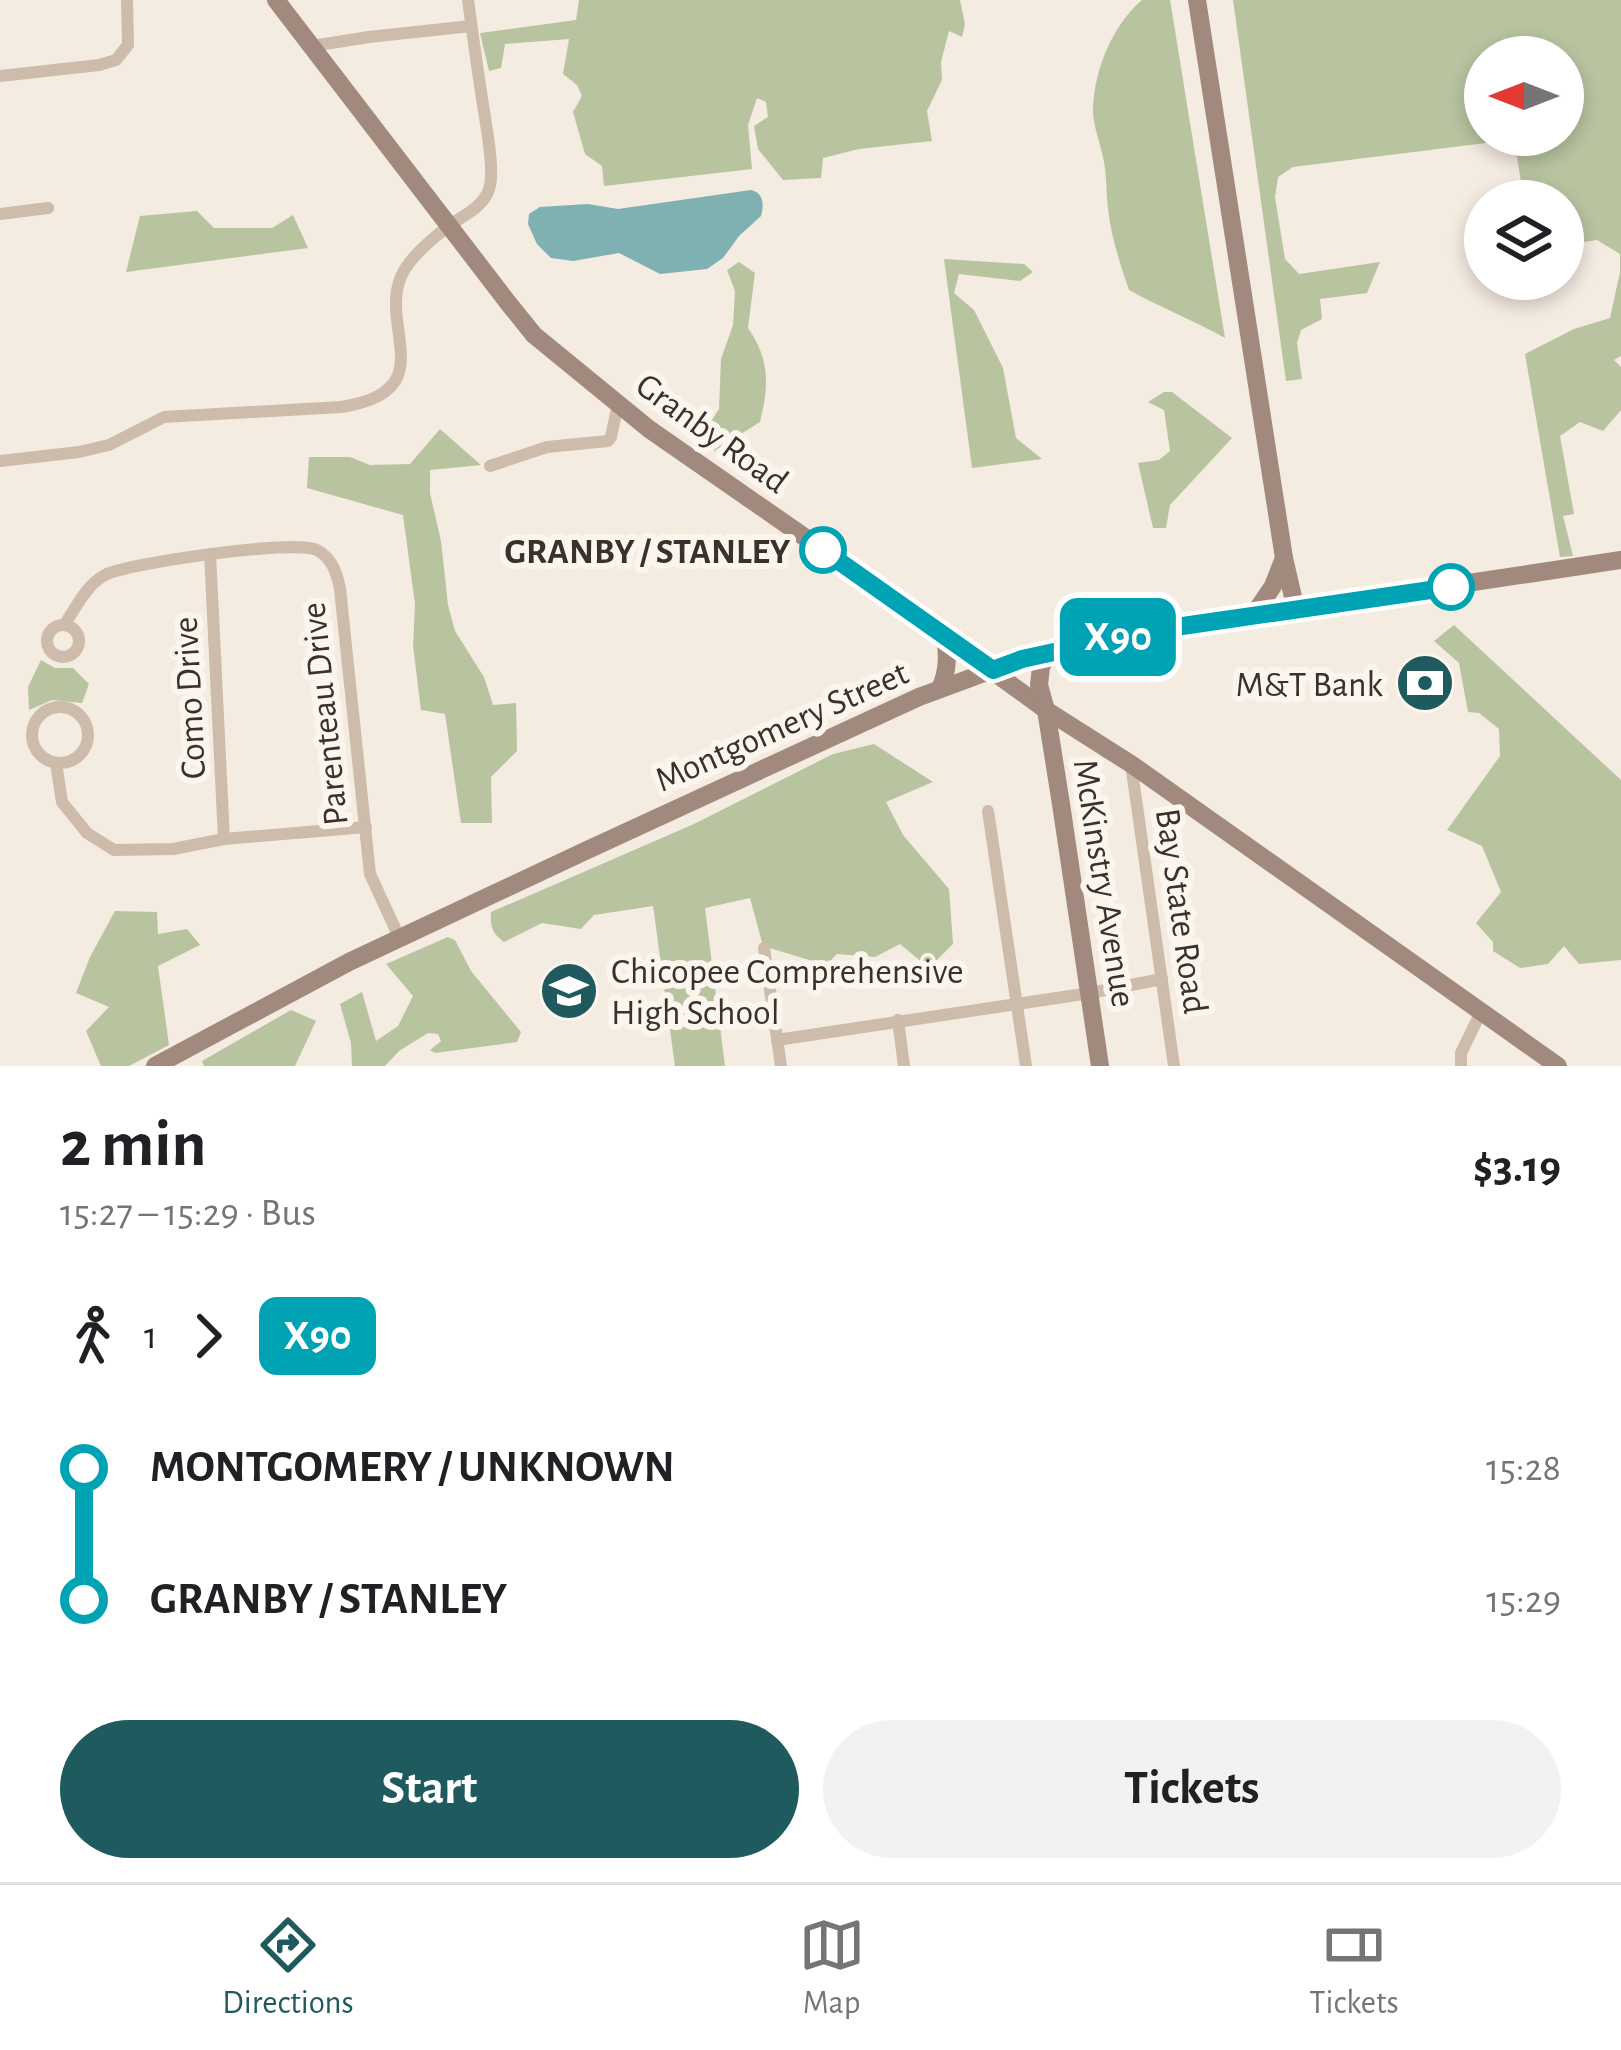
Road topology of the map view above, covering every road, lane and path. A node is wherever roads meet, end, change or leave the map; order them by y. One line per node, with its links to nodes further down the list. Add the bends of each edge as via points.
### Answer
1 (127, 0): 8 (street, via 128,45 116,60)
2 (277, 0): 7 (main road, Granby Road)
3 (468, 0): 6 (street)
4 (1197, 0): 16 (main road)
5 (1208, 0): 18 (main road, via 1296,566)
6 (471, 26): 7 (street); 11 (street, via 491,174 488,194)
7 (312, 46): 11 (main road, Granby Road)
8 (0, 76)
9 (48, 208): 10 (street)
10 (0, 214)
11 (448, 226): 12 (main road, Granby Road, via 534,335); 13 (street, via 396,286 401,367 383,394 341,407 164,417 109,445)
12 (618, 404): 14 (street, via 608,441 548,447); 21 (main road, Granby Road)
13 (0, 461)
14 (490, 466)
15 (210, 554): 20 (street, Parenteau Drive, via 106,574); 29 (street, Parenteau Drive, via 298,545 333,565); 30 (street, Como Drive)
16 (1284, 558): 18 (main road); 19 (main road)
17 (1621, 560): 18 (main road, Montgomery Street)
18 (1296, 610): 19 (main road, Montgomery Street)
19 (1252, 617): 22 (main road, Montgomery Street)
20 (64, 626)
21 (945, 636): 23 (main road, Granby Road); 24 (main road)
22 (1048, 653): 23 (main road, Montgomery Street); 25 (main road, McKinstry Avenue, via 1039,676)
23 (993, 670): 24 (main road, Montgomery Street); 25 (main road, Granby Road)
24 (940, 689): 31 (main road, Montgomery Street)
25 (1046, 710): 27 (main road, Granby Road); 34 (main road, McKinstry Avenue)
26 (56, 763): 26 (street, via 73,760 88,738 83,720 68,709 50,709 32,730 40,755); 30 (street, via 62,802 114,850)
27 (1131, 764): 33 (street, Bay State Road); 36 (main road, Granby Road)
28 (988, 811): 35 (street)
29 (366, 827): 30 (street); 31 (street, Parenteau Drive, via 371,880)
30 (224, 839)
31 (400, 938): 39 (main road, Montgomery Street)
32 (764, 948): 38 (street)
33 (1162, 980): 34 (street); 44 (street, Bay State Road)
34 (1090, 993): 35 (street); 43 (main road, McKinstry Avenue)
35 (1017, 1004): 37 (street); 42 (street)
36 (1481, 1012): 45 (street); 46 (main road, Granby Road)
37 (898, 1020): 38 (street); 41 (street)
38 (777, 1040): 40 (street)
39 (155, 1066)
40 (781, 1066)
41 (904, 1066)
42 (1026, 1066)
43 (1100, 1066)
44 (1174, 1066)
45 (1460, 1066)
46 (1558, 1066)

